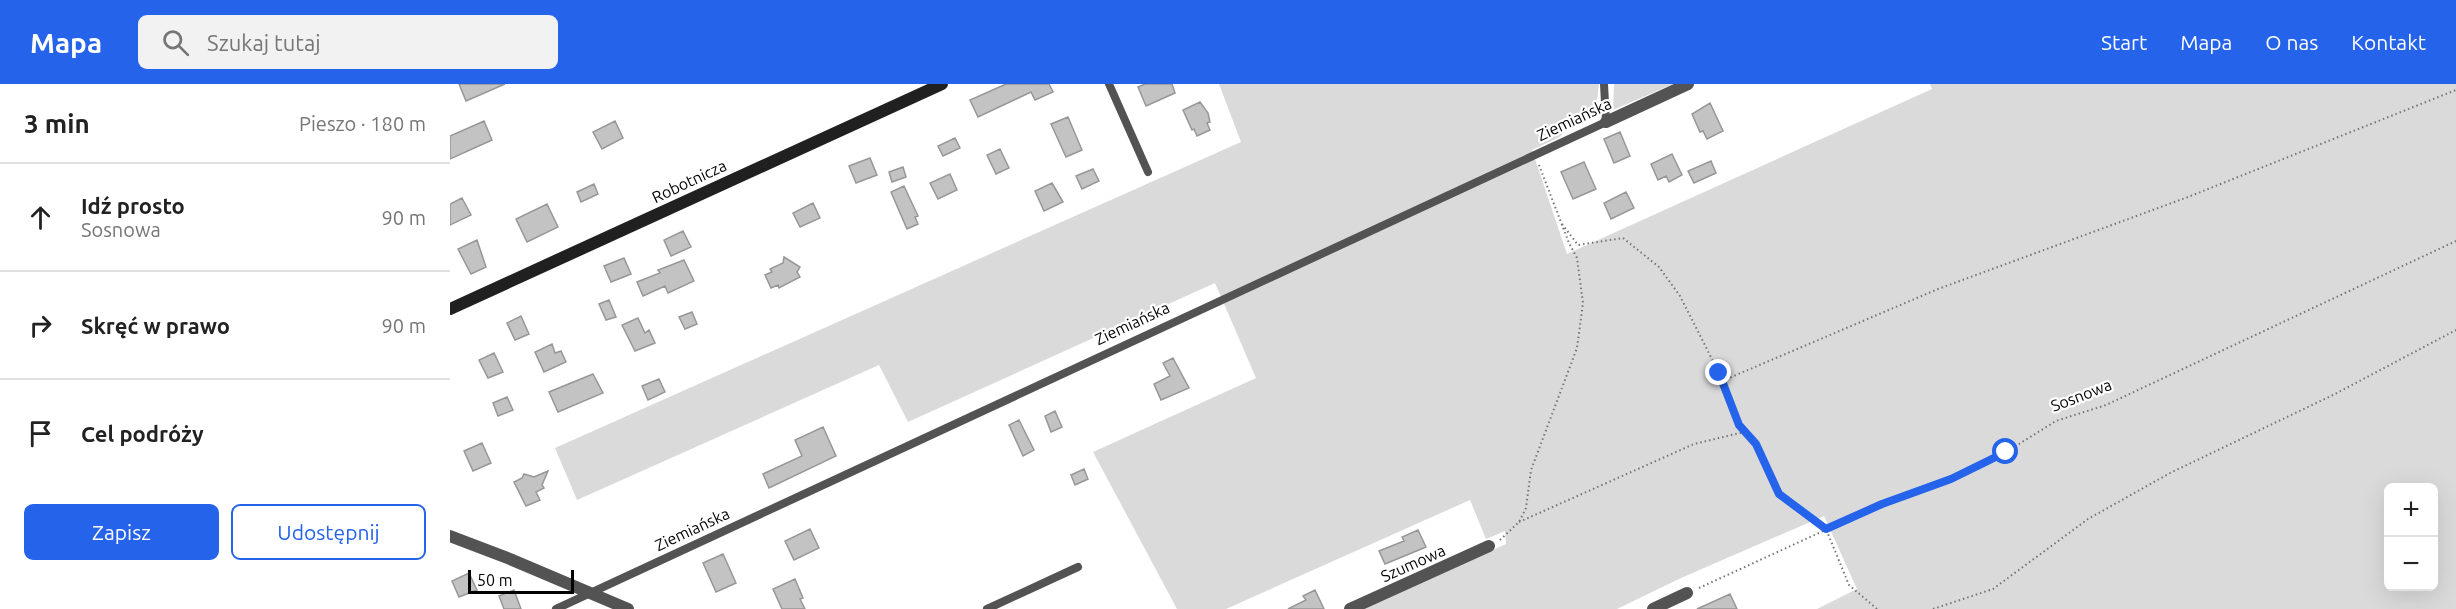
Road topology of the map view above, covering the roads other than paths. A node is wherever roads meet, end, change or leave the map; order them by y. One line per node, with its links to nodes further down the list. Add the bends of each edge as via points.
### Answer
1 (942, 84): 7 (street, Robotnicza)
2 (1108, 84): 6 (lane)
3 (1604, 84): 5 (lane)
4 (1688, 84): 5 (street, Ziemiańska)
5 (1606, 122): 12 (lane, Ziemiańska)
6 (1148, 172)
7 (450, 309)
8 (450, 536): 12 (street)
9 (1489, 546): 16 (street, Szumowa)
10 (1078, 567): 15 (lane)
11 (1687, 593): 17 (street)
12 (591, 594): 13 (lane, Ziemiańska); 14 (street)
13 (556, 609)
14 (628, 609)
15 (987, 609)
16 (1350, 609)
17 (1653, 609)

